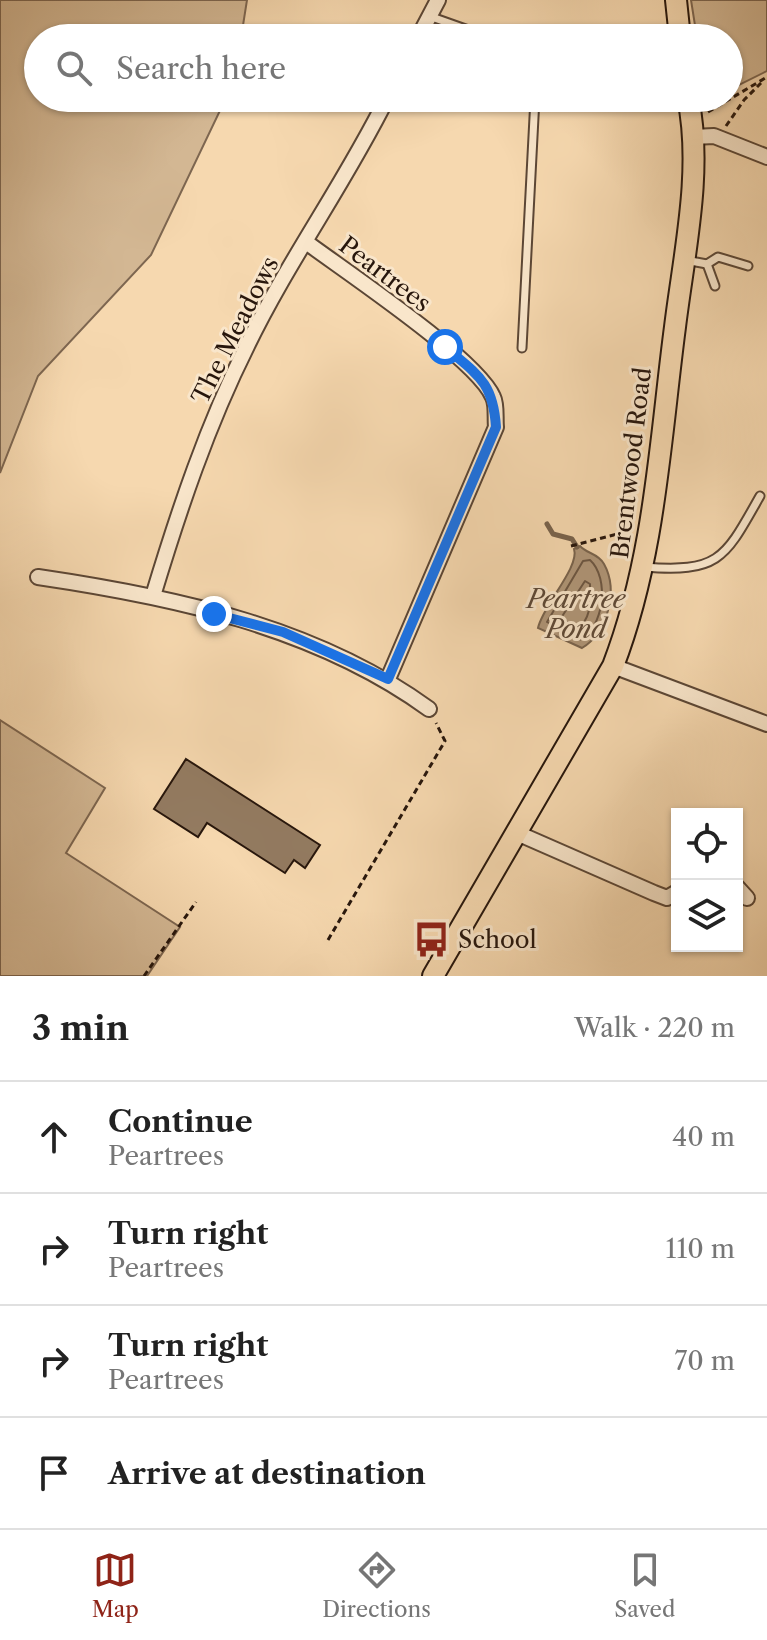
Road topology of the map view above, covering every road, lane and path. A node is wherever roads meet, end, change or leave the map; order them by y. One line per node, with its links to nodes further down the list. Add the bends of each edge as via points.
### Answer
1 (438, 0): 3 (street)
2 (676, 0): 6 (main road)
3 (429, 16): 4 (street); 5 (lane)
4 (425, 24)
5 (452, 24)
6 (679, 24)
7 (767, 78): 8 (path); 9 (path)
8 (743, 95)
9 (743, 103)
10 (380, 112): 18 (street, The Meadows)
11 (534, 112): 23 (lane)
12 (690, 112): 15 (main road, Brentwood Road)
13 (718, 112): 15 (path)
14 (735, 112): 16 (path)
15 (693, 129): 16 (street); 19 (main road, Brentwood Road)
16 (721, 138): 17 (street)
17 (767, 157)
18 (306, 242): 29 (street, The Meadows, via 247,344 208,432); 31 (street, Peartrees, via 445,347 477,374 494,398 496,427)
19 (683, 260): 20 (lane); 27 (main road, Brentwood Road)
20 (707, 264): 21 (lane, via 718,257); 22 (lane)
21 (748, 266)
22 (715, 286)
23 (522, 348)
24 (760, 496): 27 (lane, via 717,561 678,570)
25 (621, 533): 26 (path)
26 (571, 546)
27 (644, 567): 30 (main road, Brentwood Road)
28 (38, 577): 29 (street)
29 (153, 596): 31 (street, via 283,632)
30 (613, 666): 33 (street); 34 (main road, Brentwood Road)
31 (388, 679): 32 (street)
32 (429, 709): 37 (path, via 445,741)
33 (767, 724)
34 (517, 833): 35 (street); 39 (main road, Brentwood Road)
35 (671, 896)
36 (196, 902): 38 (path)
37 (328, 940)
38 (144, 976)
39 (433, 976)

